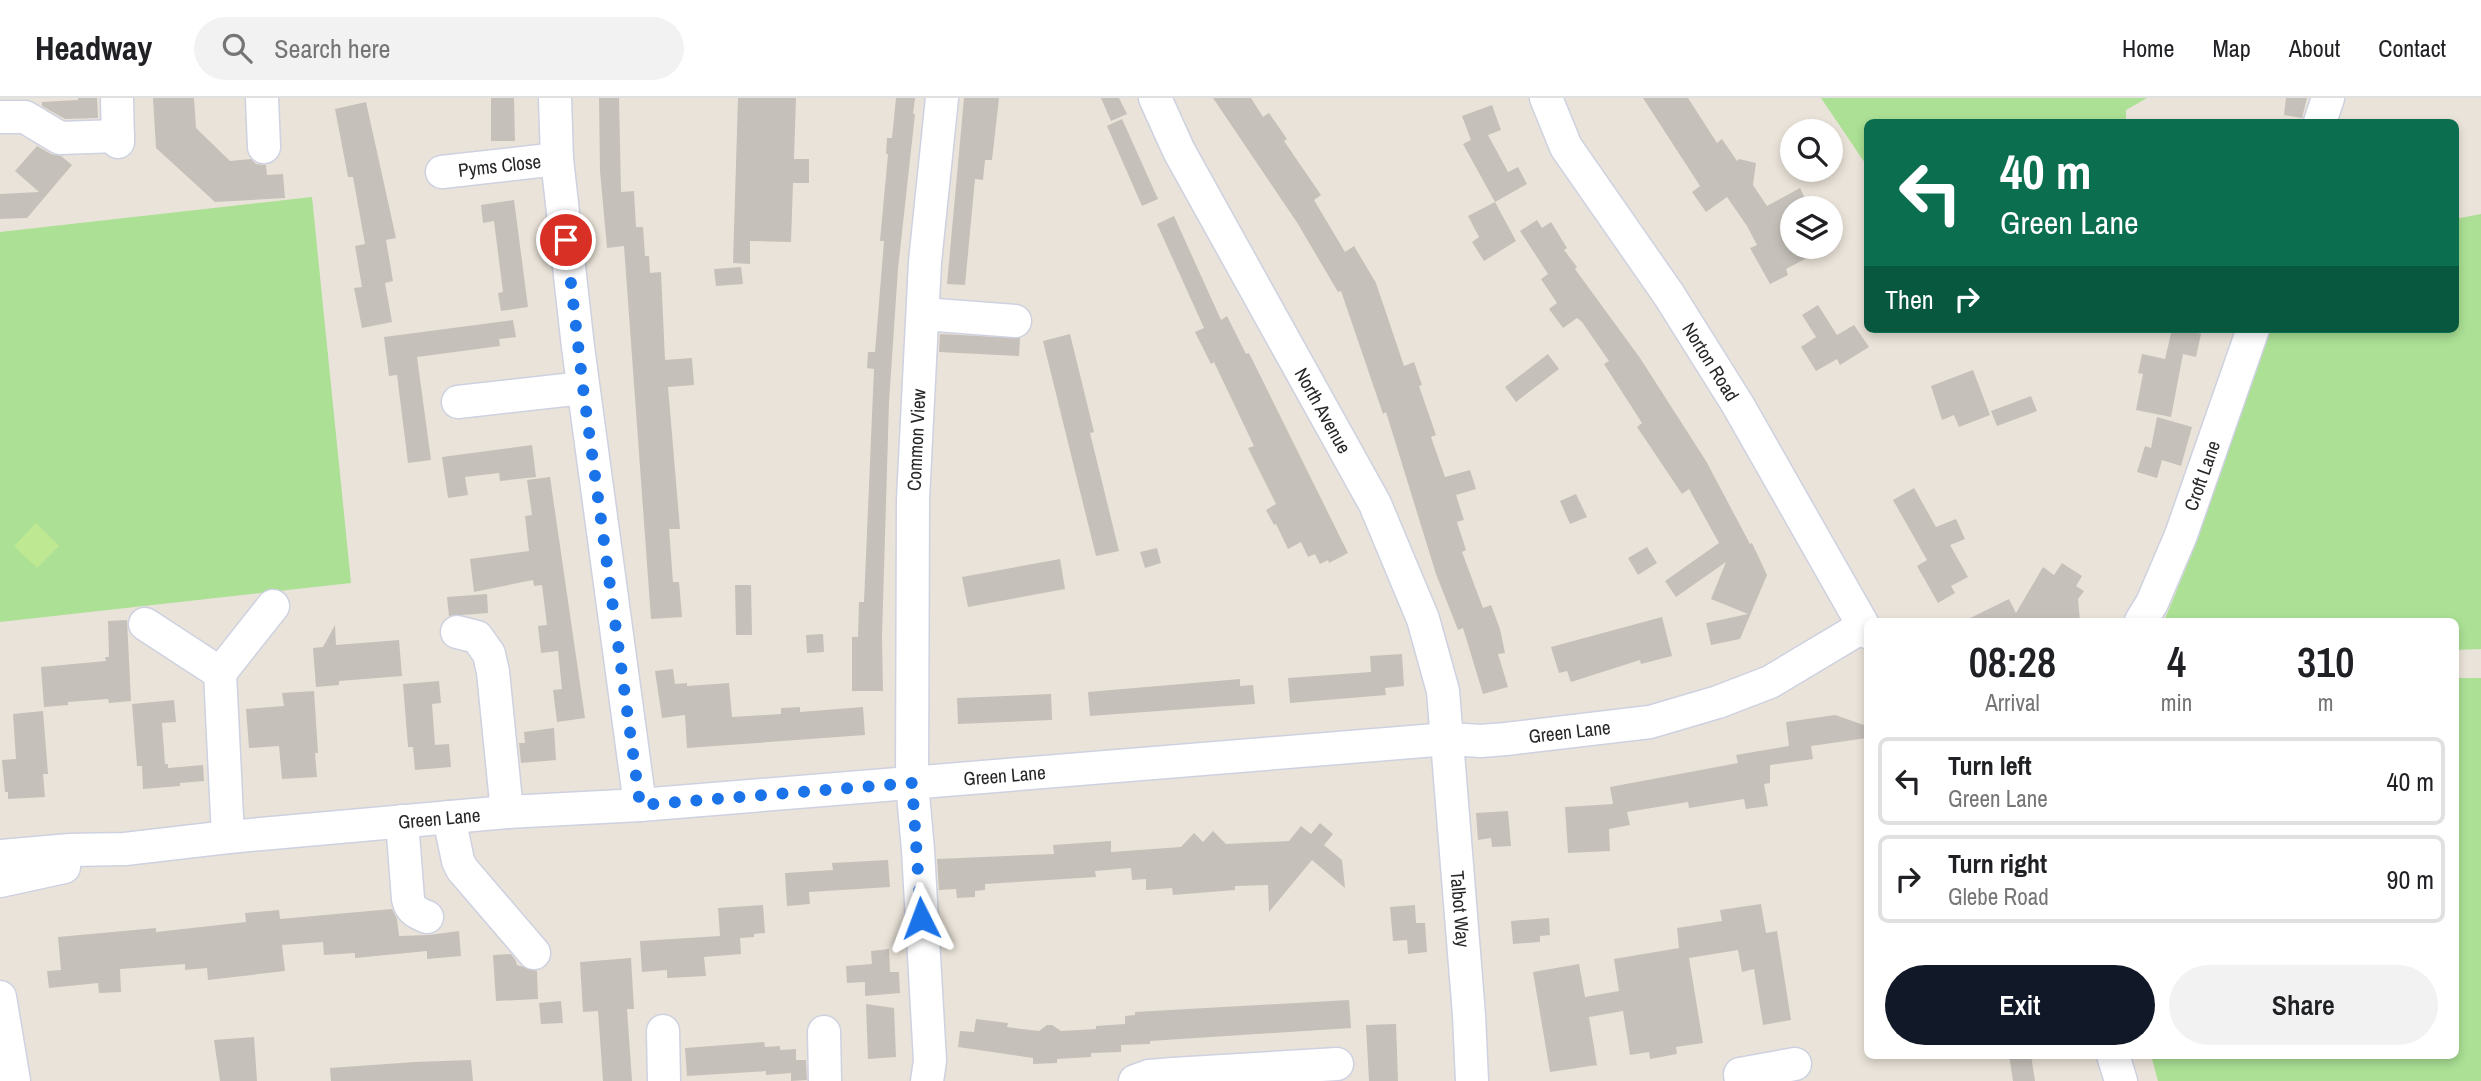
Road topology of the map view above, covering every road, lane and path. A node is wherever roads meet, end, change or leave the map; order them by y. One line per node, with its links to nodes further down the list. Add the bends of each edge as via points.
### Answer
1 (117, 98): 8 (street, via 118,139 60,138 25,117)
2 (262, 98): 10 (street)
3 (555, 98): 11 (street)
4 (942, 98): 13 (street, Common View)
5 (1155, 98): 25 (street, North Avenue, via 1179,151 1375,504 1423,619 1443,691)
6 (1546, 98): 21 (street, Norton Road, via 1566,147 1669,295 1738,405)
7 (2328, 98): 9 (street)
8 (0, 117)
9 (2321, 119)
10 (264, 147)
11 (557, 159): 12 (street, Pyms Close); 16 (street)
12 (442, 172)
13 (923, 314): 14 (street); 26 (street, Common View, via 913,499)
14 (1015, 321)
15 (2252, 333): 19 (street, Croft Lane, via 2181,535)
16 (583, 388): 17 (street); 27 (street)
17 (458, 402)
18 (273, 606): 24 (street)
19 (2143, 618)
20 (145, 624): 24 (street)
21 (1864, 627)
22 (1864, 630): 25 (street, Green Lane, via 1770,682 1650,722 1506,739)
23 (457, 632): 28 (street, via 477,637 489,654)
24 (220, 673): 31 (street)
25 (1448, 739): 26 (street, Green Lane); 49 (street, Talbot Way)
26 (912, 783): 27 (street, Green Lane); 47 (street, Common View)
27 (640, 805): 28 (street, Green Lane)
28 (507, 812): 29 (street, Green Lane)
29 (449, 817): 30 (street, Green Lane); 36 (street, via 462,870)
30 (402, 821): 31 (street, Green Lane); 35 (street, via 408,900 414,911)
31 (228, 836): 32 (street, Green Lane)
32 (125, 849): 33 (street, Green Lane); 34 (street, Green Lane)
33 (0, 856)
34 (0, 881)
35 (427, 917)
36 (534, 953)
37 (0, 998): 44 (street)
38 (663, 1031): 45 (street)
39 (824, 1032): 46 (street)
40 (2114, 1059): 51 (street)
41 (1337, 1063): 43 (street)
42 (1795, 1064): 50 (street, via 1740,1074)
43 (1201, 1077): 48 (street, via 1161,1075)
44 (14, 1081)
45 (664, 1081)
46 (825, 1081)
47 (929, 1081)
48 (1135, 1081)
49 (1472, 1081)
50 (1741, 1081)
51 (2121, 1081)

